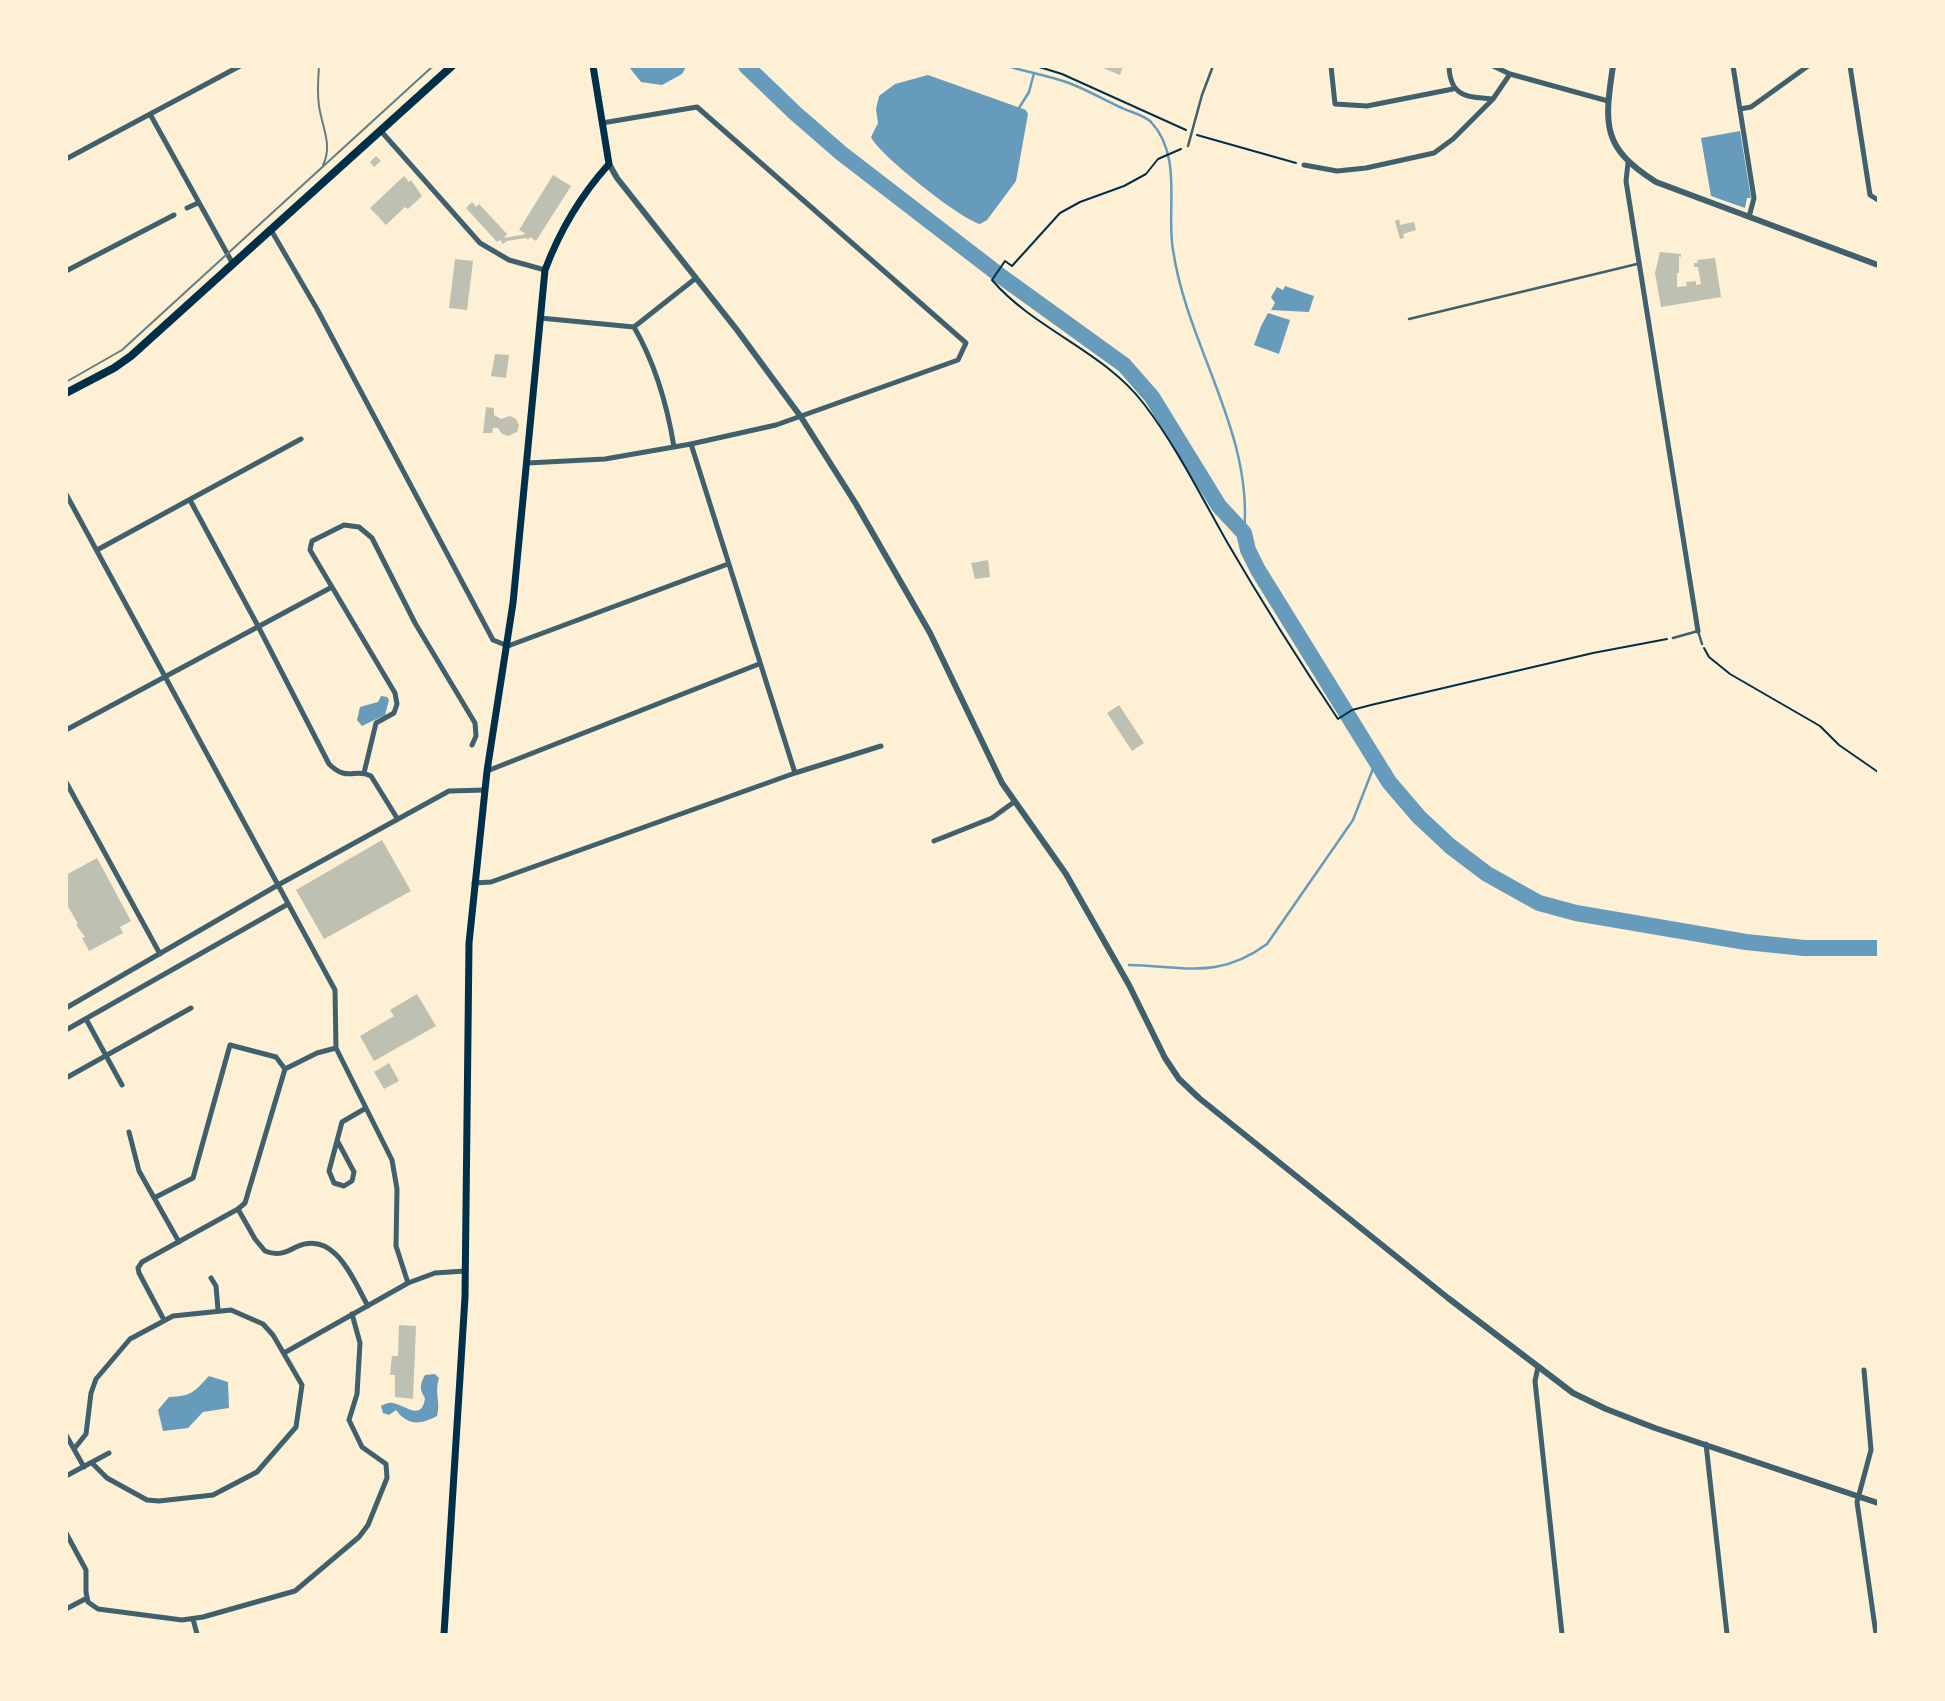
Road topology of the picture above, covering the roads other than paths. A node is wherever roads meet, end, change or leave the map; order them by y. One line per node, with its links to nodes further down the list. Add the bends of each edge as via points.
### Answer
1 (240, 66): 17 (street)
2 (452, 66): 19 (main road)
3 (593, 66): 18 (main road)
4 (1213, 66): 20 (lane)
5 (1331, 66): 13 (street, via 1335,104 1367,106)
6 (1449, 66): 13 (street)
7 (1493, 66): 12 (street)
8 (1614, 66): 15 (street)
9 (1733, 66): 16 (street)
10 (1808, 66): 16 (street, via 1751,107)
11 (1850, 66): 25 (street, via 1870,195)
12 (1510, 74): 14 (street); 15 (street)
13 (1453, 89): 14 (street)
14 (1493, 99): 24 (street, via 1434,153 1337,171)
15 (1608, 101): 22 (street, via 1610,135)
16 (1740, 109): 29 (street, via 1754,198)
17 (150, 114): 21 (street); 26 (street)
18 (602, 123): 23 (main road); 41 (street, via 697,107 966,343 958,360)
19 (380, 130): 30 (main road); 34 (street, via 480,243 509,260)
20 (1188, 146)
21 (66, 159)
22 (1628, 163): 29 (street, via 1656,182); 31 (street, via 1626,181)
23 (609, 164): 34 (main road, via 565,224); 36 (street)
24 (1304, 165)
25 (1878, 200)
26 (198, 203): 27 (street); 32 (street)
27 (187, 208)
28 (174, 215): 35 (street)
29 (1749, 217): 33 (street)
30 (271, 230): 32 (main road); 55 (street, via 493,640)
31 (1641, 263): 38 (lane); 52 (street)
32 (233, 264): 40 (main road, via 131,356)
33 (1878, 265)
34 (545, 270): 37 (main road)
35 (66, 271)
36 (696, 278): 39 (street); 41 (street)
37 (540, 318): 39 (street); 45 (main road)
38 (1409, 318)
39 (634, 327): 44 (street, via 657,375)
40 (66, 393)
41 (801, 417): 43 (street); 66 (street, via 930,633)
42 (301, 439): 47 (street)
43 (691, 444): 44 (street); 49 (street)
44 (674, 447): 45 (street, via 605,459)
45 (527, 463): 55 (main road)
46 (66, 494): 48 (street)
47 (190, 500): 48 (street); 51 (street)
48 (97, 550): 57 (street)
49 (728, 564): 55 (street); 56 (street)
50 (332, 587): 51 (street); 59 (street, via 310,551 310,542 340,525 364,530 376,543 415,623 475,723); 62 (street, via 397,697 394,713 376,723)
51 (258, 626): 57 (street); 62 (street, via 329,764 346,775)
52 (1698, 631): 53 (lane); 54 (lane)
53 (1673, 638)
54 (1702, 644)
55 (508, 646): 61 (main road)
56 (759, 664): 61 (street); 63 (street)
57 (164, 677): 58 (street); 70 (street)
58 (66, 730)
59 (472, 745)
60 (881, 746): 63 (street)
61 (487, 771): 65 (main road)
62 (364, 773): 67 (street, via 374,778)
63 (795, 773): 69 (street, via 491,882)
64 (66, 782): 72 (street)
65 (485, 790): 67 (street, via 449,791); 69 (main road)
66 (1014, 802): 68 (street, via 992,818); 96 (street, via 1066,874 1179,1079)
67 (397, 818): 70 (street)
68 (934, 841)
69 (474, 883): 88 (main road, via 468,943)
70 (278, 886): 71 (street); 72 (street)
71 (288, 904): 75 (street); 77 (street, via 335,990)
72 (160, 954): 73 (street)
73 (66, 1008)
74 (191, 1008): 78 (street)
75 (86, 1019): 76 (street); 78 (street)
76 (66, 1030)
77 (335, 1048): 79 (street); 82 (street)
78 (106, 1055): 80 (street); 81 (street)
79 (285, 1069): 85 (street, via 276,1058 230,1045 193,1178); 86 (street, via 250,1192)
80 (66, 1078)
81 (122, 1085)
82 (366, 1108): 84 (street, via 342,1122); 90 (street, via 395,1172 396,1246)
83 (130, 1132): 85 (street, via 139,1171)
84 (338, 1142): 84 (street, via 330,1174 335,1184 344,1186 352,1181 354,1172)
85 (154, 1198): 87 (street)
86 (238, 1209): 87 (street); 91 (street, via 265,1251 283,1254 312,1243 337,1253)
87 (179, 1242): 94 (street, via 138,1268)
88 (466, 1271): 90 (street, via 435,1273); 112 (main road)
89 (211, 1278): 92 (street)
90 (408, 1283): 91 (street)
91 (368, 1306): 93 (street)
92 (218, 1310): 94 (street); 95 (street, via 231,1310 263,1324)
93 (352, 1314): 95 (street); 110 (street, via 360,1343 357,1394 349,1420 362,1447 386,1464 388,1471 376,1510 359,1537 295,1591)
94 (164, 1320): 100 (street, via 130,1339 96,1379 86,1434)
95 (284, 1353): 102 (street, via 302,1385 296,1427 257,1472 213,1495 159,1502 116,1484)
96 (1538, 1367): 99 (street, via 1597,1406); 113 (street, via 1535,1381)
97 (1864, 1370): 105 (street, via 1871,1450)
98 (66, 1435): 100 (street)
99 (1706, 1444): 105 (street); 114 (street)
100 (74, 1449): 103 (street)
101 (109, 1453): 102 (street)
102 (92, 1463): 103 (street)
103 (84, 1467): 104 (street)
104 (66, 1476)
105 (1858, 1495): 106 (street); 115 (street)
106 (1878, 1503)
107 (66, 1533): 108 (street, via 86,1570)
108 (87, 1598): 109 (street); 110 (street, via 99,1609)
109 (66, 1609)
110 (192, 1619): 111 (street)
111 (197, 1634)
112 (444, 1634)
113 (1562, 1634)
114 (1727, 1634)
115 (1876, 1634)

